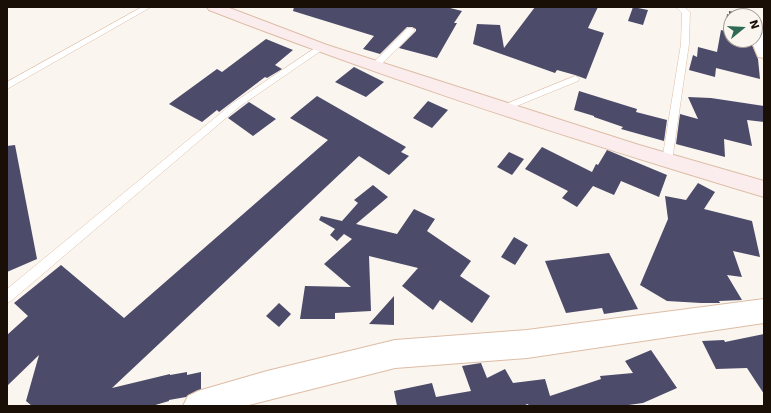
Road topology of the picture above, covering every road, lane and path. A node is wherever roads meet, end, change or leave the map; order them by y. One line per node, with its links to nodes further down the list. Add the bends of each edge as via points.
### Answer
1 (147, 7): 8 (lane)
2 (214, 7): 5 (street)
3 (680, 7): 10 (lane, via 686,12 685,44)
4 (411, 30): 6 (lane)
5 (322, 48): 6 (street); 12 (lane, via 236,105)
6 (375, 66): 9 (street)
7 (575, 79): 9 (lane)
8 (7, 86)
9 (504, 108): 10 (street)
10 (667, 161): 11 (street)
11 (764, 190)
12 (7, 296)
13 (764, 311): 14 (street, via 527,344 395,354 267,385)
14 (198, 406)

